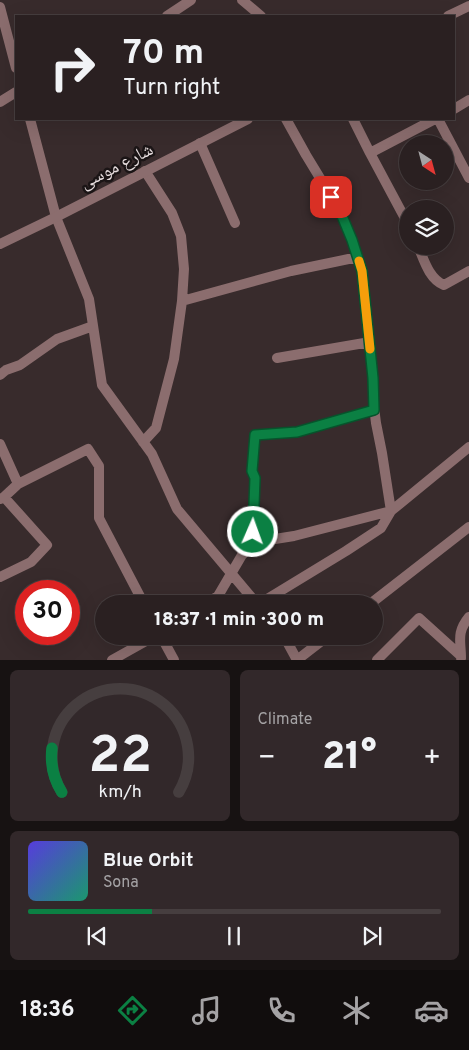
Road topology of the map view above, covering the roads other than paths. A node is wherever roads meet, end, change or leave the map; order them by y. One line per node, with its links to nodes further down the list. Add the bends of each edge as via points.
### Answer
1 (191, 0): 5 (street)
2 (242, 0): 6 (street)
3 (465, 5): 7 (street)
4 (0, 10): 8 (street)
5 (168, 15)
6 (261, 15)
7 (450, 15)
8 (15, 64)
9 (15, 93): 11 (street)
10 (469, 100): 12 (street)
11 (0, 102)
12 (455, 107)
13 (30, 120): 24 (street)
14 (246, 120): 19 (street, شارع موسى)
15 (287, 120): 28 (street, via 340,211)
16 (354, 120): 20 (street)
17 (434, 120): 20 (street)
18 (437, 120): 22 (street)
19 (200, 143): 21 (street, شارع موسى); 25 (street)
20 (370, 153): 23 (street)
21 (145, 171): 24 (street, شارع موسى); 30 (street, via 172,213 181,236)
22 (469, 178)
23 (399, 207)
24 (56, 217): 26 (street, شارع موسى); 31 (street, via 89,299)
25 (235, 223)
26 (0, 244)
27 (422, 255): 29 (street, via 432,277 444,285)
28 (358, 257): 30 (street, via 291,271); 32 (street)
29 (469, 271)
30 (182, 301): 36 (street, via 174,359 156,428)
31 (93, 326): 34 (street, via 57,339); 36 (street, via 102,385)
32 (370, 342): 33 (street); 35 (street)
33 (277, 358)
34 (0, 375)
35 (374, 410): 41 (street); 43 (street, via 297,432 255,435 252,471 255,478 253,532)
36 (143, 442): 44 (street, via 152,454 177,509)
37 (0, 444): 39 (street)
38 (469, 447): 41 (street)
39 (18, 484): 40 (street); 46 (street, via 88,449 99,466 99,518)
40 (2, 498): 45 (street, via 47,545 31,562)
41 (391, 512): 43 (street); 49 (street, via 382,528)
42 (469, 527): 50 (street)
43 (256, 542): 44 (street, via 242,555)
44 (232, 574): 47 (street); 48 (street)
45 (0, 577)
46 (139, 595)
47 (219, 595)
48 (250, 595)
49 (273, 595)
50 (382, 595)
51 (469, 617): 56 (street, via 459,636)
52 (139, 645): 57 (street)
53 (166, 645): 58 (street)
54 (289, 645): 59 (street)
55 (316, 645): 59 (street)
56 (461, 658): 60 (street, via 419,618)
57 (112, 660)
58 (174, 660)
59 (297, 660)
60 (377, 660)

